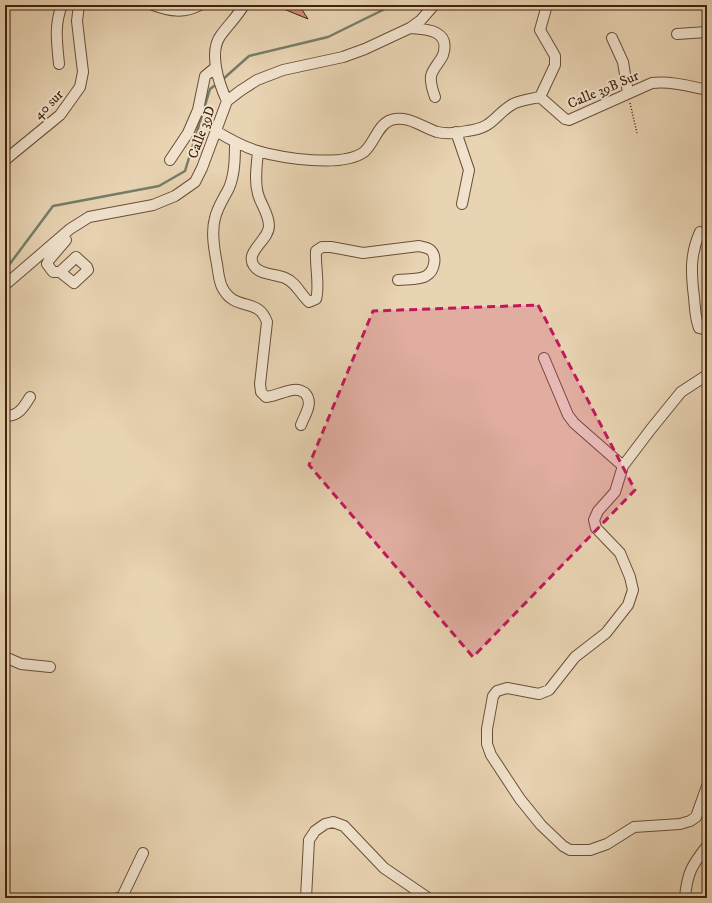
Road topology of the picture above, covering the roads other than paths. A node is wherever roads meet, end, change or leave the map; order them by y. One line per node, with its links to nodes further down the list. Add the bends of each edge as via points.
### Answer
1 (62, 5): 13 (street, via 56,32)
2 (79, 5): 24 (street, 40 sur, via 77,21 83,72 80,87 60,116)
3 (153, 5): 8 (street, via 167,11 179,12)
4 (200, 5): 8 (street)
5 (244, 5): 14 (street, via 216,44)
6 (434, 5): 9 (street, Calle 39D)
7 (546, 5): 18 (street, via 540,30 555,56 555,64)
8 (188, 8)
9 (410, 28): 17 (street, via 434,31 443,40 442,55 431,76); 19 (street, Calle 39D, via 350,54 283,70 257,80)
10 (707, 32): 11 (street)
11 (677, 34)
12 (612, 38): 16 (street, via 623,62)
13 (59, 64)
14 (217, 70): 19 (street); 25 (street, via 206,76 198,110 188,133)
15 (707, 90): 16 (street, Calle 39B Sur, via 662,82 652,83)
16 (628, 93): 18 (street, Calle 39B Sur, via 569,120)
17 (435, 97)
18 (540, 97): 21 (street, via 513,104 484,128)
19 (227, 101): 20 (street, Calle 39D)
20 (216, 131): 22 (street); 27 (street, Calle 39D, via 195,182 175,196 153,205 89,217)
21 (456, 132): 23 (street, via 436,132 414,121 393,120 384,124 365,151 345,160 315,161); 26 (street, via 469,170)
22 (235, 142): 23 (street); 37 (street, via 229,187 214,219 214,247 218,272 222,287 229,298 239,304 257,307 264,312 267,322 261,392 266,397 295,389 302,391 308,397 309,406)
23 (258, 151): 30 (street, via 256,182 269,225 267,235 251,258 254,266 293,282 309,302 316,299 318,293 316,251 322,247 363,253 419,246 428,248 433,253 432,271 426,276)
24 (5, 160)
25 (170, 160)
26 (462, 204)
27 (70, 229): 29 (street, via 66,240 48,260 53,272); 31 (street, Calle 39D)
28 (700, 232): 32 (street, via 692,253 691,276 696,318 700,328)
29 (60, 272)
30 (398, 280)
31 (5, 285)
32 (707, 330)
33 (544, 358): 38 (street, via 574,424)
34 (707, 375): 38 (street, via 681,392)
35 (30, 397): 36 (street, via 22,409)
36 (5, 416)
37 (301, 425)
38 (623, 466): 41 (street, via 615,492 598,511 594,520 596,528 620,553 630,577 633,590 628,605 606,633 575,657 548,690 539,694 508,688 497,691 493,696 487,744 498,766 541,825 563,846 577,851 607,844 634,827 690,821 696,817)
39 (5, 658): 40 (street, via 21,664)
40 (50, 668)
41 (707, 786)
42 (707, 846): 47 (street, via 688,873)
43 (143, 853): 44 (street, via 122,897)
44 (118, 898)
45 (306, 898): 46 (street, via 309,840 325,824 333,822 344,826 384,868)
46 (428, 898)
47 (685, 898)

